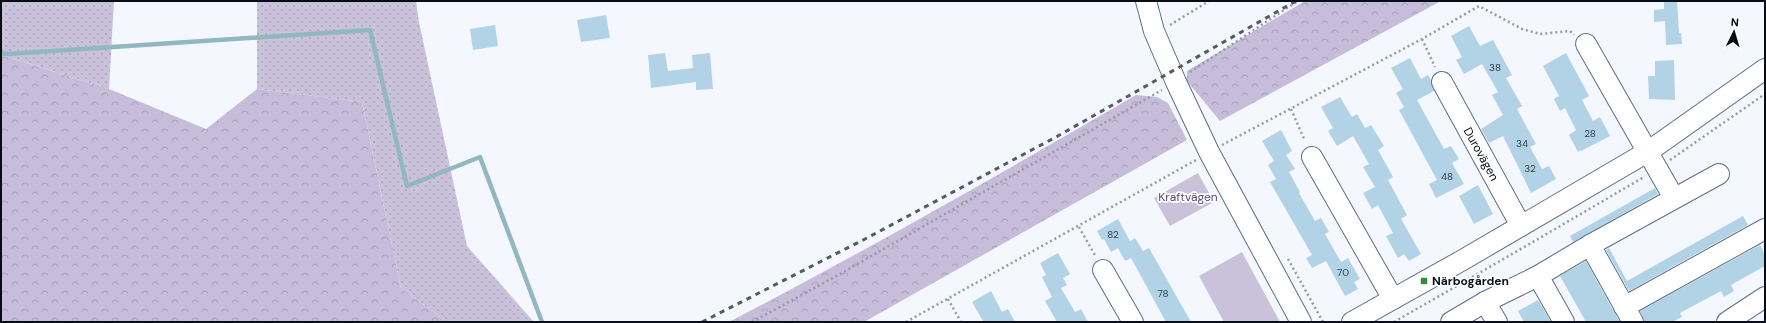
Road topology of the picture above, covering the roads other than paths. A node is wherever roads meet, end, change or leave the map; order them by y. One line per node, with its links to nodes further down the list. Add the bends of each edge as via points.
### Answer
1 (1146, 1): 19 (street, via 1156,34 1176,82 1209,152)
2 (1586, 44): 5 (street)
3 (1765, 69): 5 (street)
4 (1442, 82): 9 (street, Durovägen)
5 (1649, 151): 8 (street); 9 (street)
6 (1312, 157): 15 (street)
7 (1719, 174): 8 (street)
8 (1674, 198): 11 (street)
9 (1521, 226): 15 (street)
10 (1765, 229): 17 (street)
11 (1590, 245): 13 (street); 17 (street)
12 (1103, 270): 18 (street)
13 (1538, 276): 16 (street); 23 (street)
14 (1765, 297): 24 (street)
15 (1392, 299): 20 (street)
16 (1485, 302): 21 (street); 22 (street)
17 (1629, 314)
18 (1133, 322)
19 (1301, 322)
20 (1352, 322)
21 (1451, 322)
22 (1497, 322)
23 (1564, 322)
24 (1727, 322)

